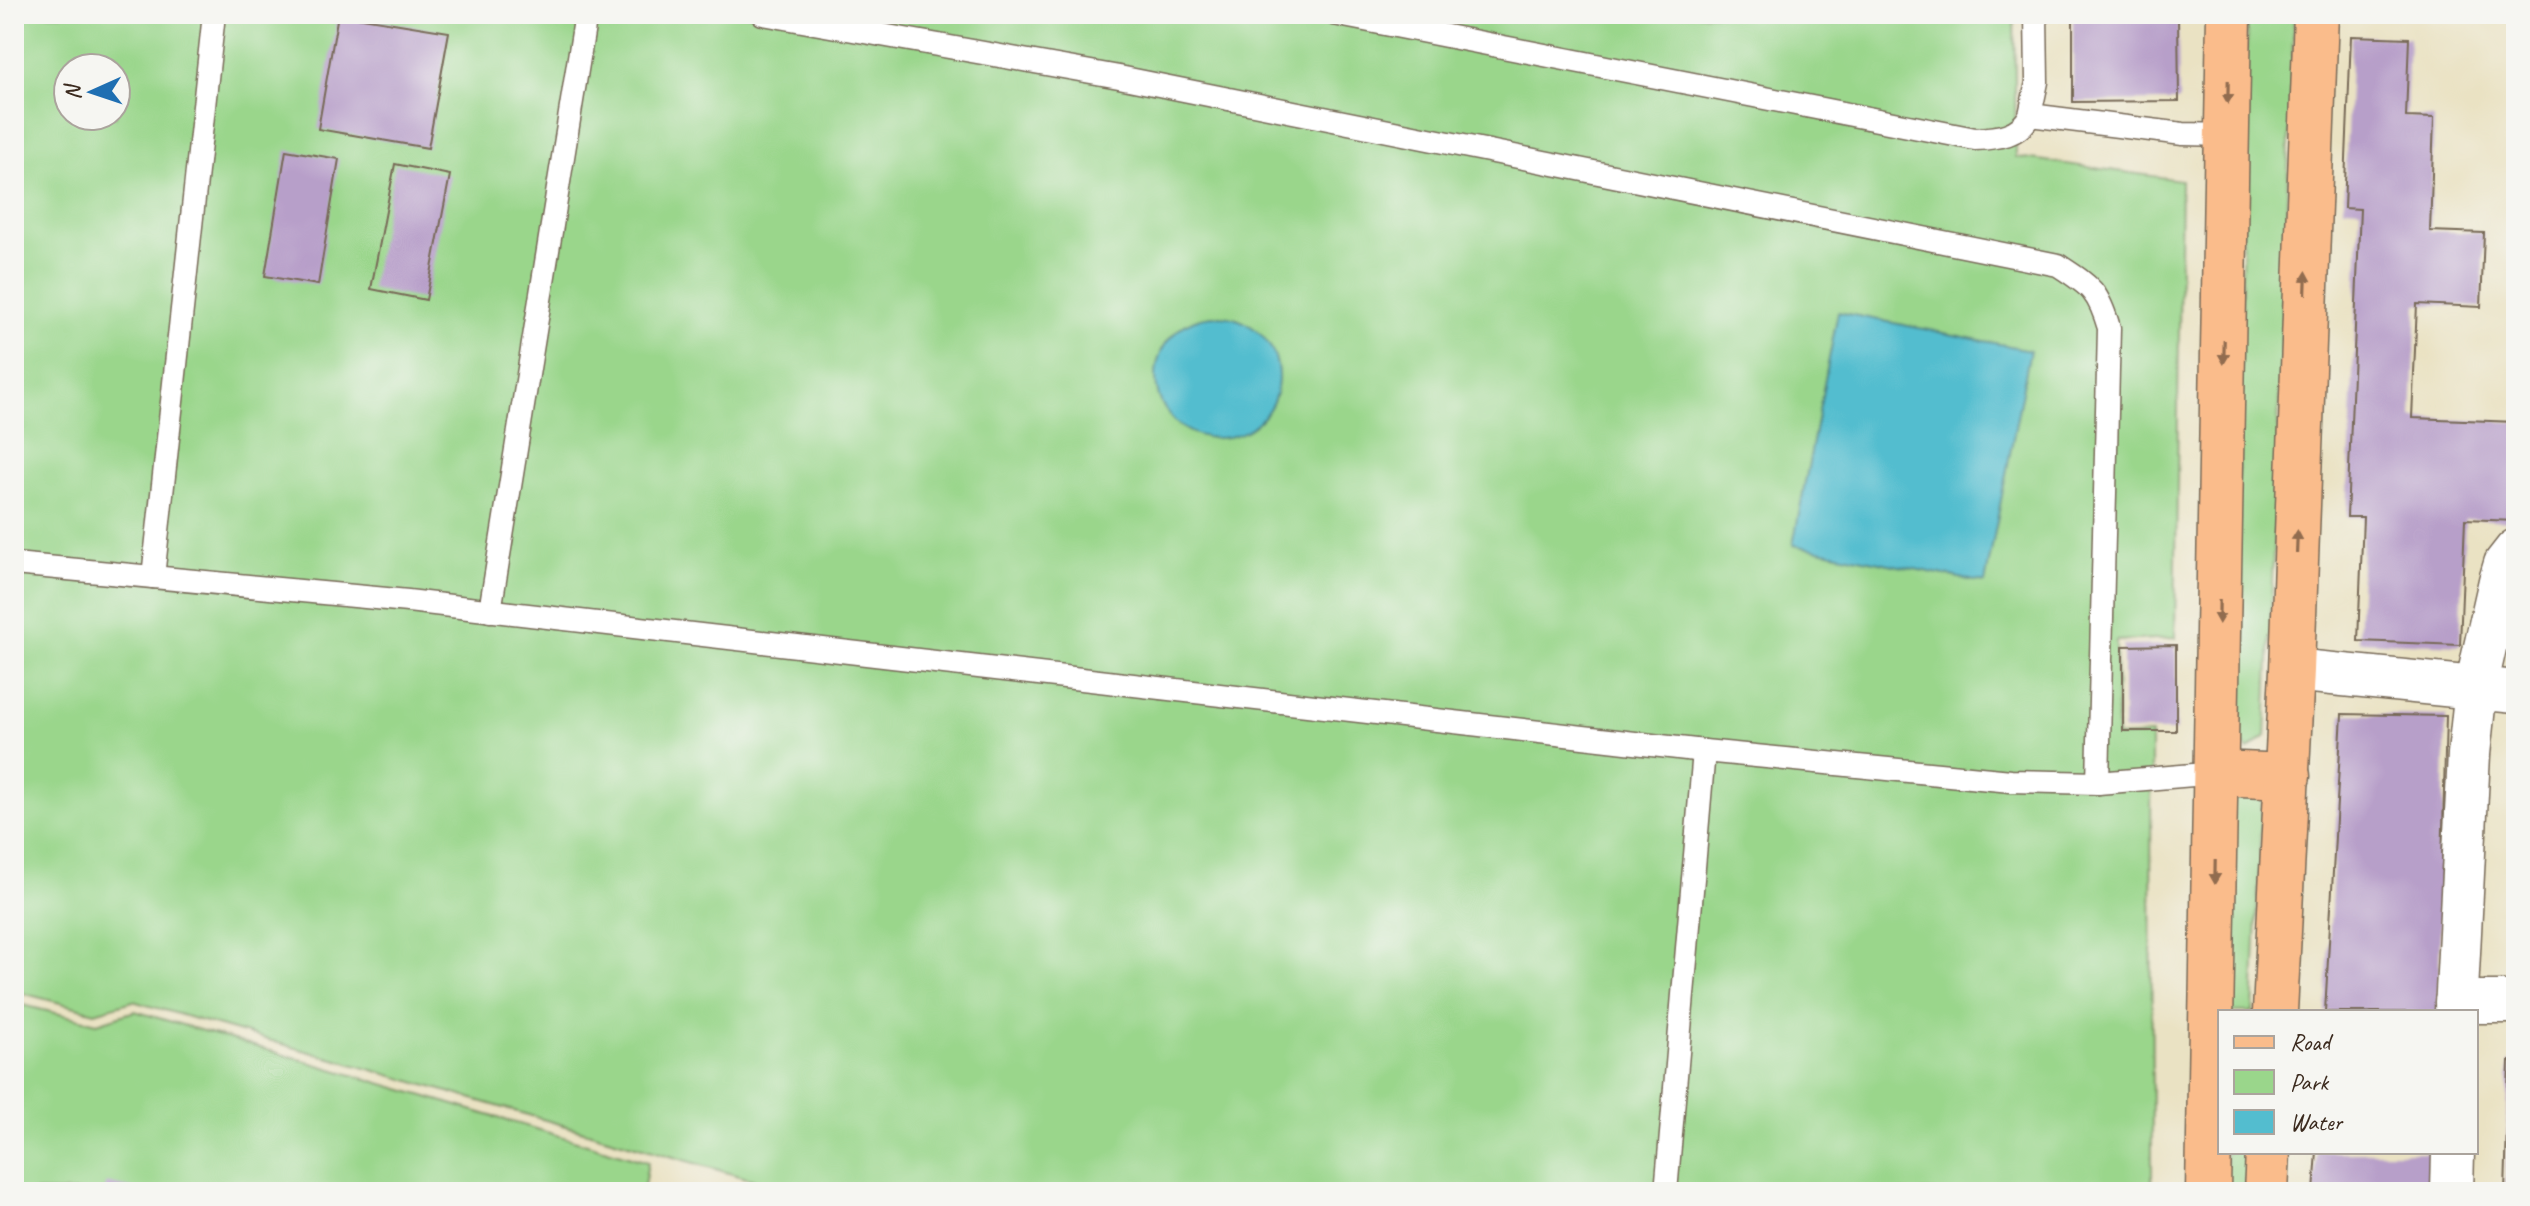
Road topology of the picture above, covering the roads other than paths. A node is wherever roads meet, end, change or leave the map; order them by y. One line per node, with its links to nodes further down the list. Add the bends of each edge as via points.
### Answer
1 (214, 14): 12 (lane)
2 (586, 14): 13 (lane)
3 (763, 14): 19 (lane, via 1119,77 2058,265 2100,299 2109,328)
4 (1334, 14): 8 (lane, via 1975,139 2013,133)
5 (2036, 14): 8 (lane, via 2037,82)
6 (2229, 14): 9 (main road, one-way to 9)
7 (2316, 14): 14 (main road, one-way to 7)
8 (2030, 115): 9 (lane)
9 (2227, 135): 17 (main road, one-way to 17)
10 (2516, 550): 15 (street, via 2500,581)
11 (14, 564): 12 (lane)
12 (153, 577): 13 (lane)
13 (490, 611): 16 (lane)
14 (2292, 670): 15 (street); 18 (main road)
15 (2496, 689): 21 (street, via 2469,754)
16 (1704, 751): 19 (lane, via 2011,781); 25 (lane)
17 (2217, 773): 18 (main road); 19 (lane); 26 (main road, one-way to 26)
18 (2288, 776): 22 (main road)
19 (2098, 783)
20 (2516, 1002): 21 (street)
21 (2456, 1007)
22 (2275, 1010)
23 (2268, 1154): 27 (main road)
24 (2453, 1154): 28 (street)
25 (1666, 1192)
26 (2208, 1192)
27 (2266, 1192)
28 (2452, 1192)

